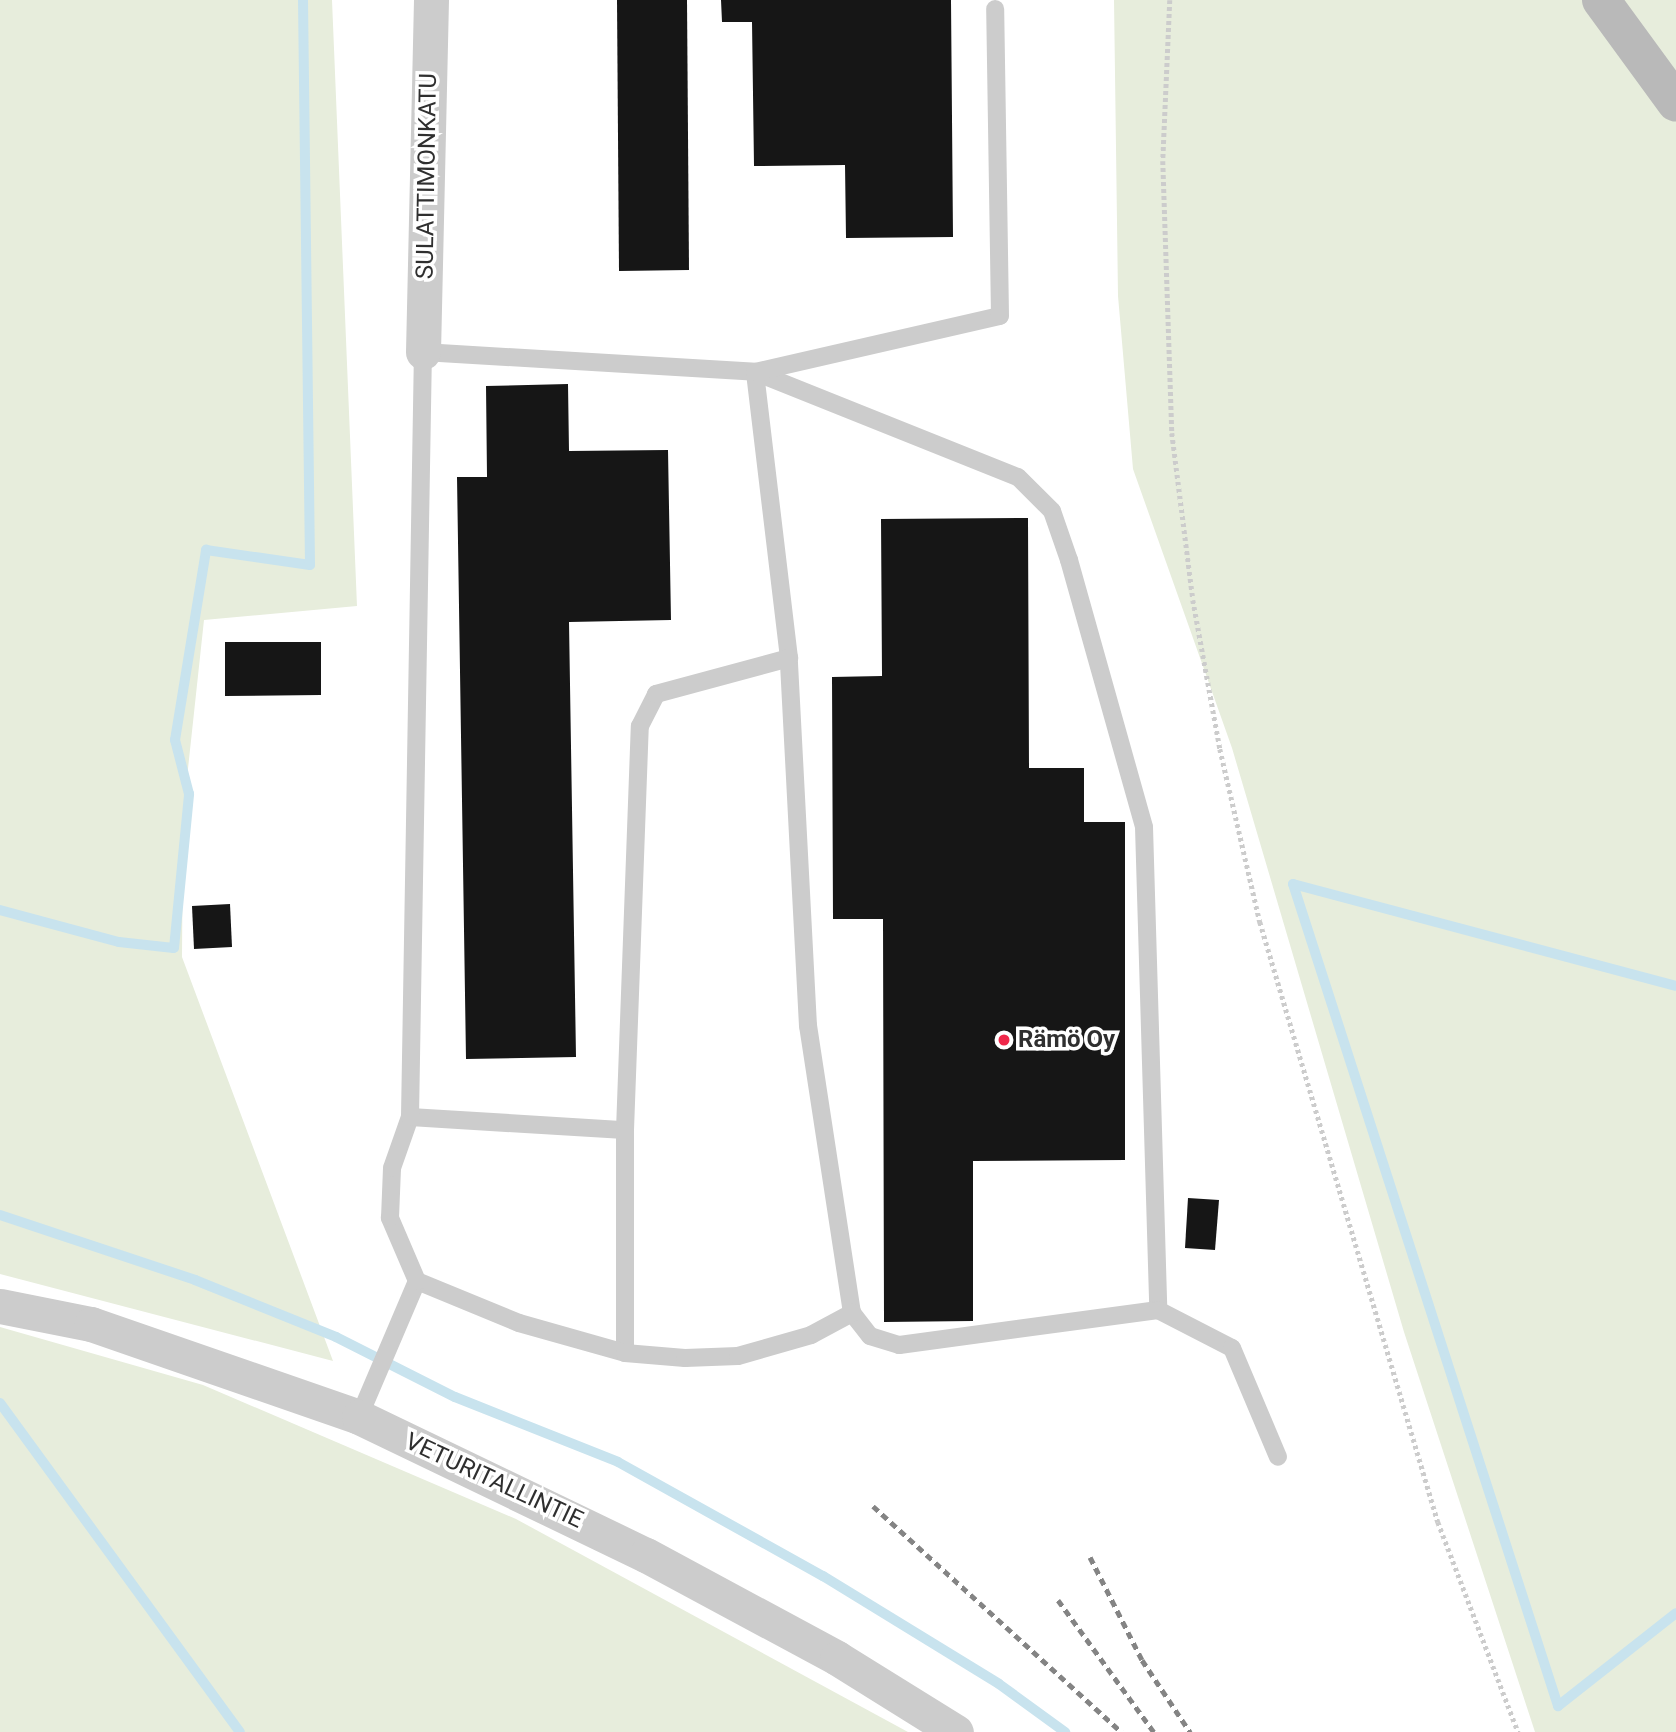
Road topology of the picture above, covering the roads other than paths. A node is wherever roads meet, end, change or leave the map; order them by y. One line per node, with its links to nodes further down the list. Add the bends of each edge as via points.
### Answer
1 (431, 0): 5 (street, SULATTIMONKATU)
2 (1601, 0): 4 (street)
3 (995, 9): 6 (lane, via 1000,316)
4 (1676, 103)
5 (423, 352): 6 (lane); 8 (lane)
6 (755, 372): 7 (lane); 12 (lane, via 1018,477 1052,511 1144,827)
7 (789, 658): 9 (lane, via 656,694 640,726); 13 (lane, via 808,1026)
8 (410, 1116): 9 (lane); 10 (lane, via 392,1168 390,1218)
9 (625, 1130): 14 (lane)
10 (417, 1281): 14 (lane, via 519,1323); 15 (lane)
11 (0, 1306): 15 (street, VETURITALLINTIE, via 91,1324)
12 (1158, 1310): 13 (lane, via 899,1345 870,1336); 16 (lane, via 1232,1348)
13 (852, 1313): 14 (lane, via 811,1335 738,1356)
14 (625, 1353)
15 (359, 1417): 17 (street, VETURITALLINTIE, via 646,1555 837,1658)
16 (1278, 1457)
17 (956, 1732)

